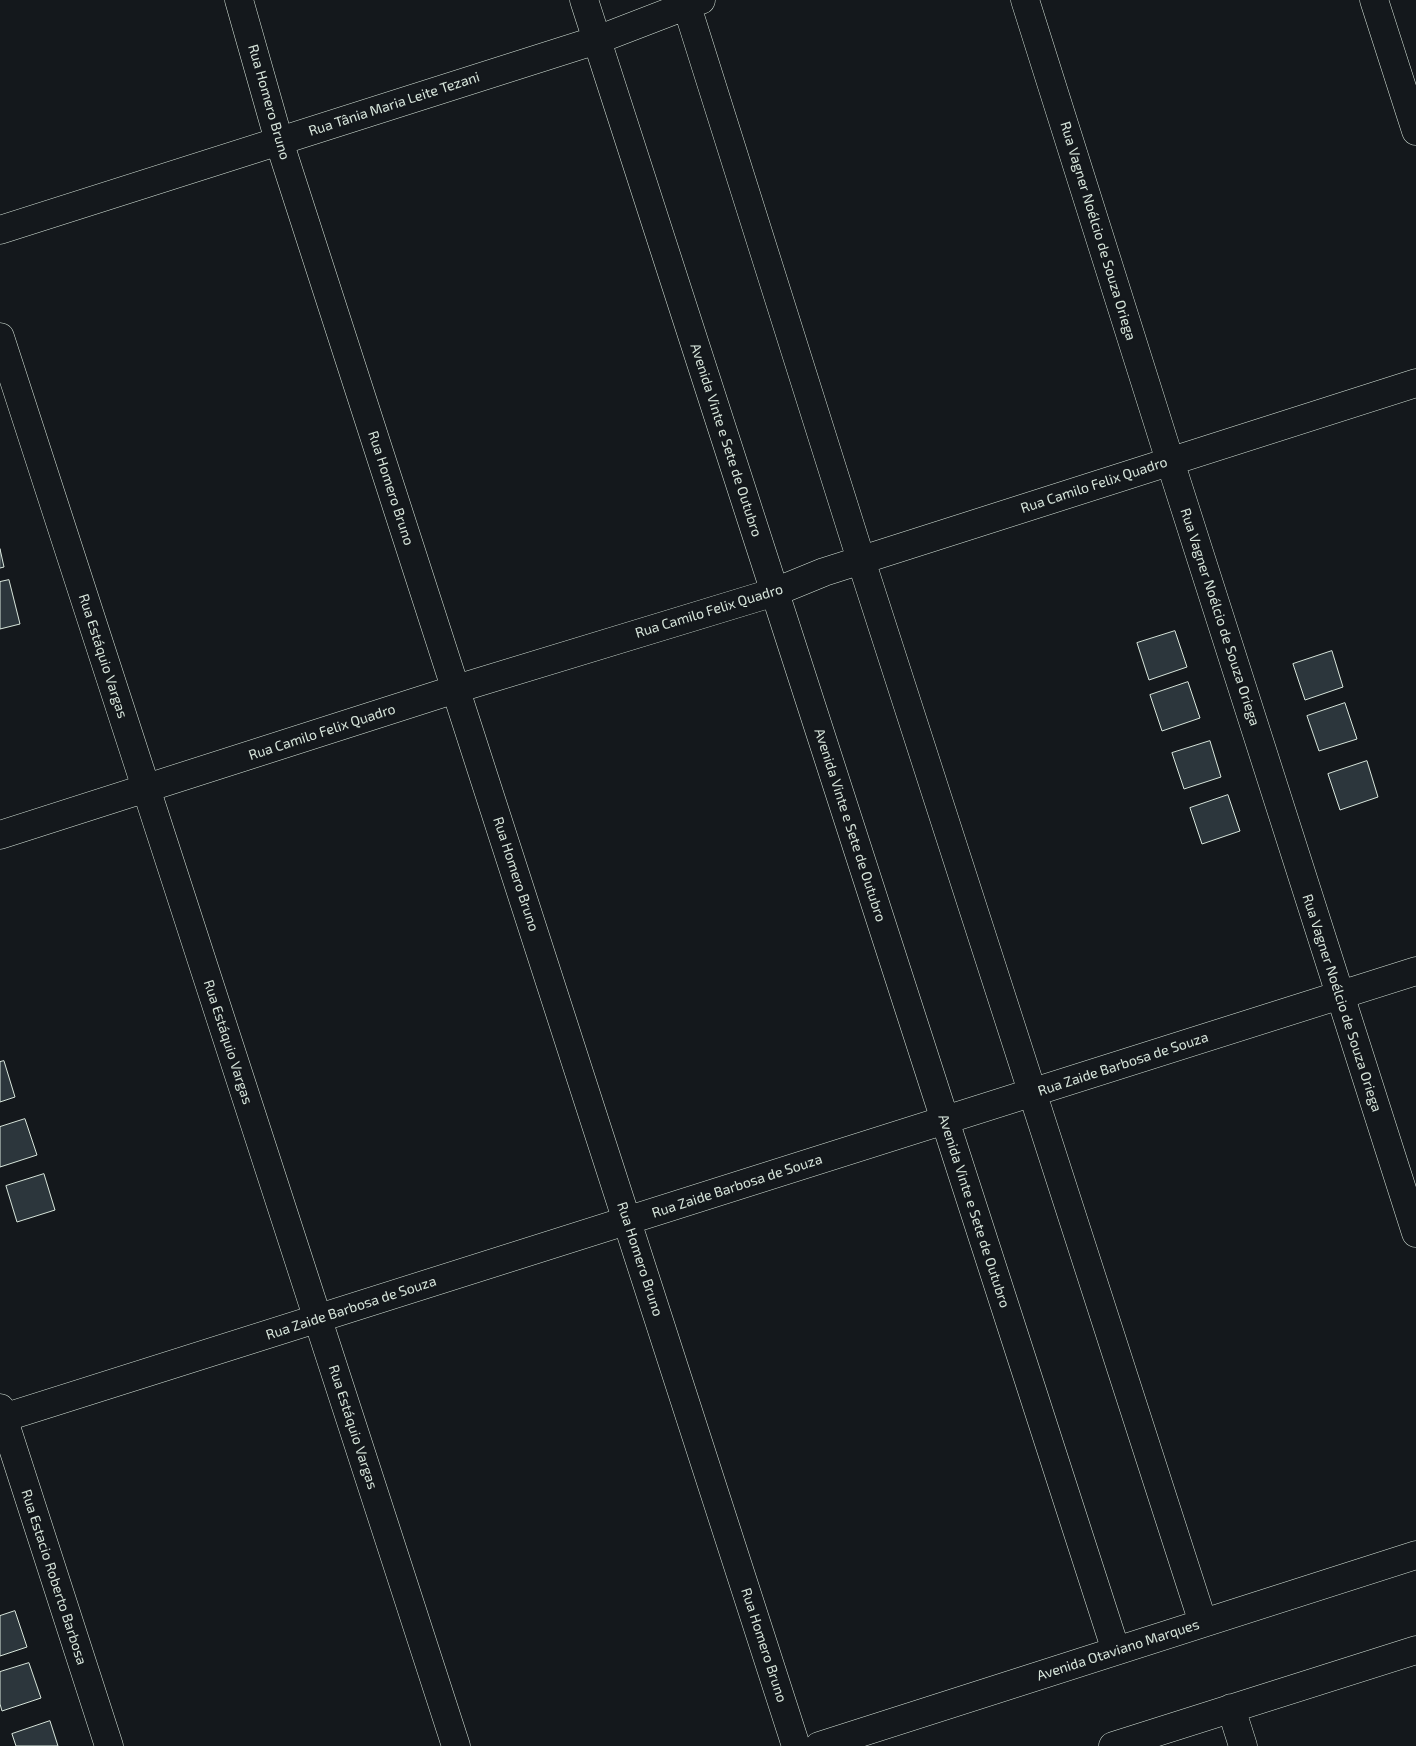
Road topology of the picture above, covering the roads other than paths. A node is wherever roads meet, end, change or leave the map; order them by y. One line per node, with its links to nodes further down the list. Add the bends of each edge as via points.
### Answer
1 (239, 0): 8 (street, Rua Homero Bruno)
2 (584, 0): 6 (street, Avenida Vinte e Sete de Outubro)
3 (1025, 0): 12 (street, Rua Vagner Noélcio de Souza Oriega)
4 (1374, 0): 7 (street)
5 (691, 2): 6 (street, Rua Tânia Maria Leite Tezani); 13 (street)
6 (597, 40): 8 (street, Rua Tânia Maria Leite Tezani); 14 (street, Avenida Vinte e Sete de Outubro)
7 (1416, 131)
8 (279, 141): 9 (street, Rua Tânia Maria Leite Tezani); 15 (street, Rua Homero Bruno)
9 (0, 230)
10 (0, 337): 16 (street, Rua Estáquio Vargas)
11 (1416, 383): 12 (street, Rua Camilo Felix Quadro)
12 (1170, 461): 13 (street, Rua Camilo Felix Quadro); 19 (street, Rua Vagner Noélcio de Souza Oriega)
13 (861, 560): 14 (street, Rua Camilo Felix Quadro); 20 (street)
14 (775, 592): 15 (street, Rua Camilo Felix Quadro); 21 (street, Avenida Vinte e Sete de Outubro)
15 (456, 689): 16 (street, Rua Camilo Felix Quadro); 22 (street, Rua Homero Bruno)
16 (146, 788): 17 (street, Rua Camilo Felix Quadro); 24 (street, Rua Estáquio Vargas)
17 (0, 834)
18 (1416, 970): 19 (street, Rua Zaide Barbosa de Souza)
19 (1340, 995): 20 (street, Rua Zaide Barbosa de Souza); 23 (street, Rua Vagner Noélcio de Souza Oriega)
20 (1032, 1092): 21 (street, Rua Zaide Barbosa de Souza); 27 (street)
21 (945, 1120): 22 (street, Rua Zaide Barbosa de Souza); 29 (street, Avenida Vinte e Sete de Outubro)
22 (627, 1221): 24 (street, Rua Zaide Barbosa de Souza); 33 (street, Rua Homero Bruno)
23 (1416, 1233)
24 (318, 1319): 25 (street, Rua Zaide Barbosa de Souza); 32 (street, Rua Estáquio Vargas)
25 (1, 1415): 31 (street, Rua Estacio Roberto Barbosa)
26 (1416, 1555): 27 (street, Avenida Otaviano Marques)
27 (1203, 1623): 29 (street, Avenida Otaviano Marques)
28 (1416, 1650): 30 (street)
29 (1116, 1651): 34 (street, Avenida Otaviano Marques)
30 (1231, 1708): 35 (street); 36 (street)
31 (109, 1746)
32 (456, 1746)
33 (796, 1746)
34 (819, 1746)
35 (1112, 1746)
36 (1243, 1746)

